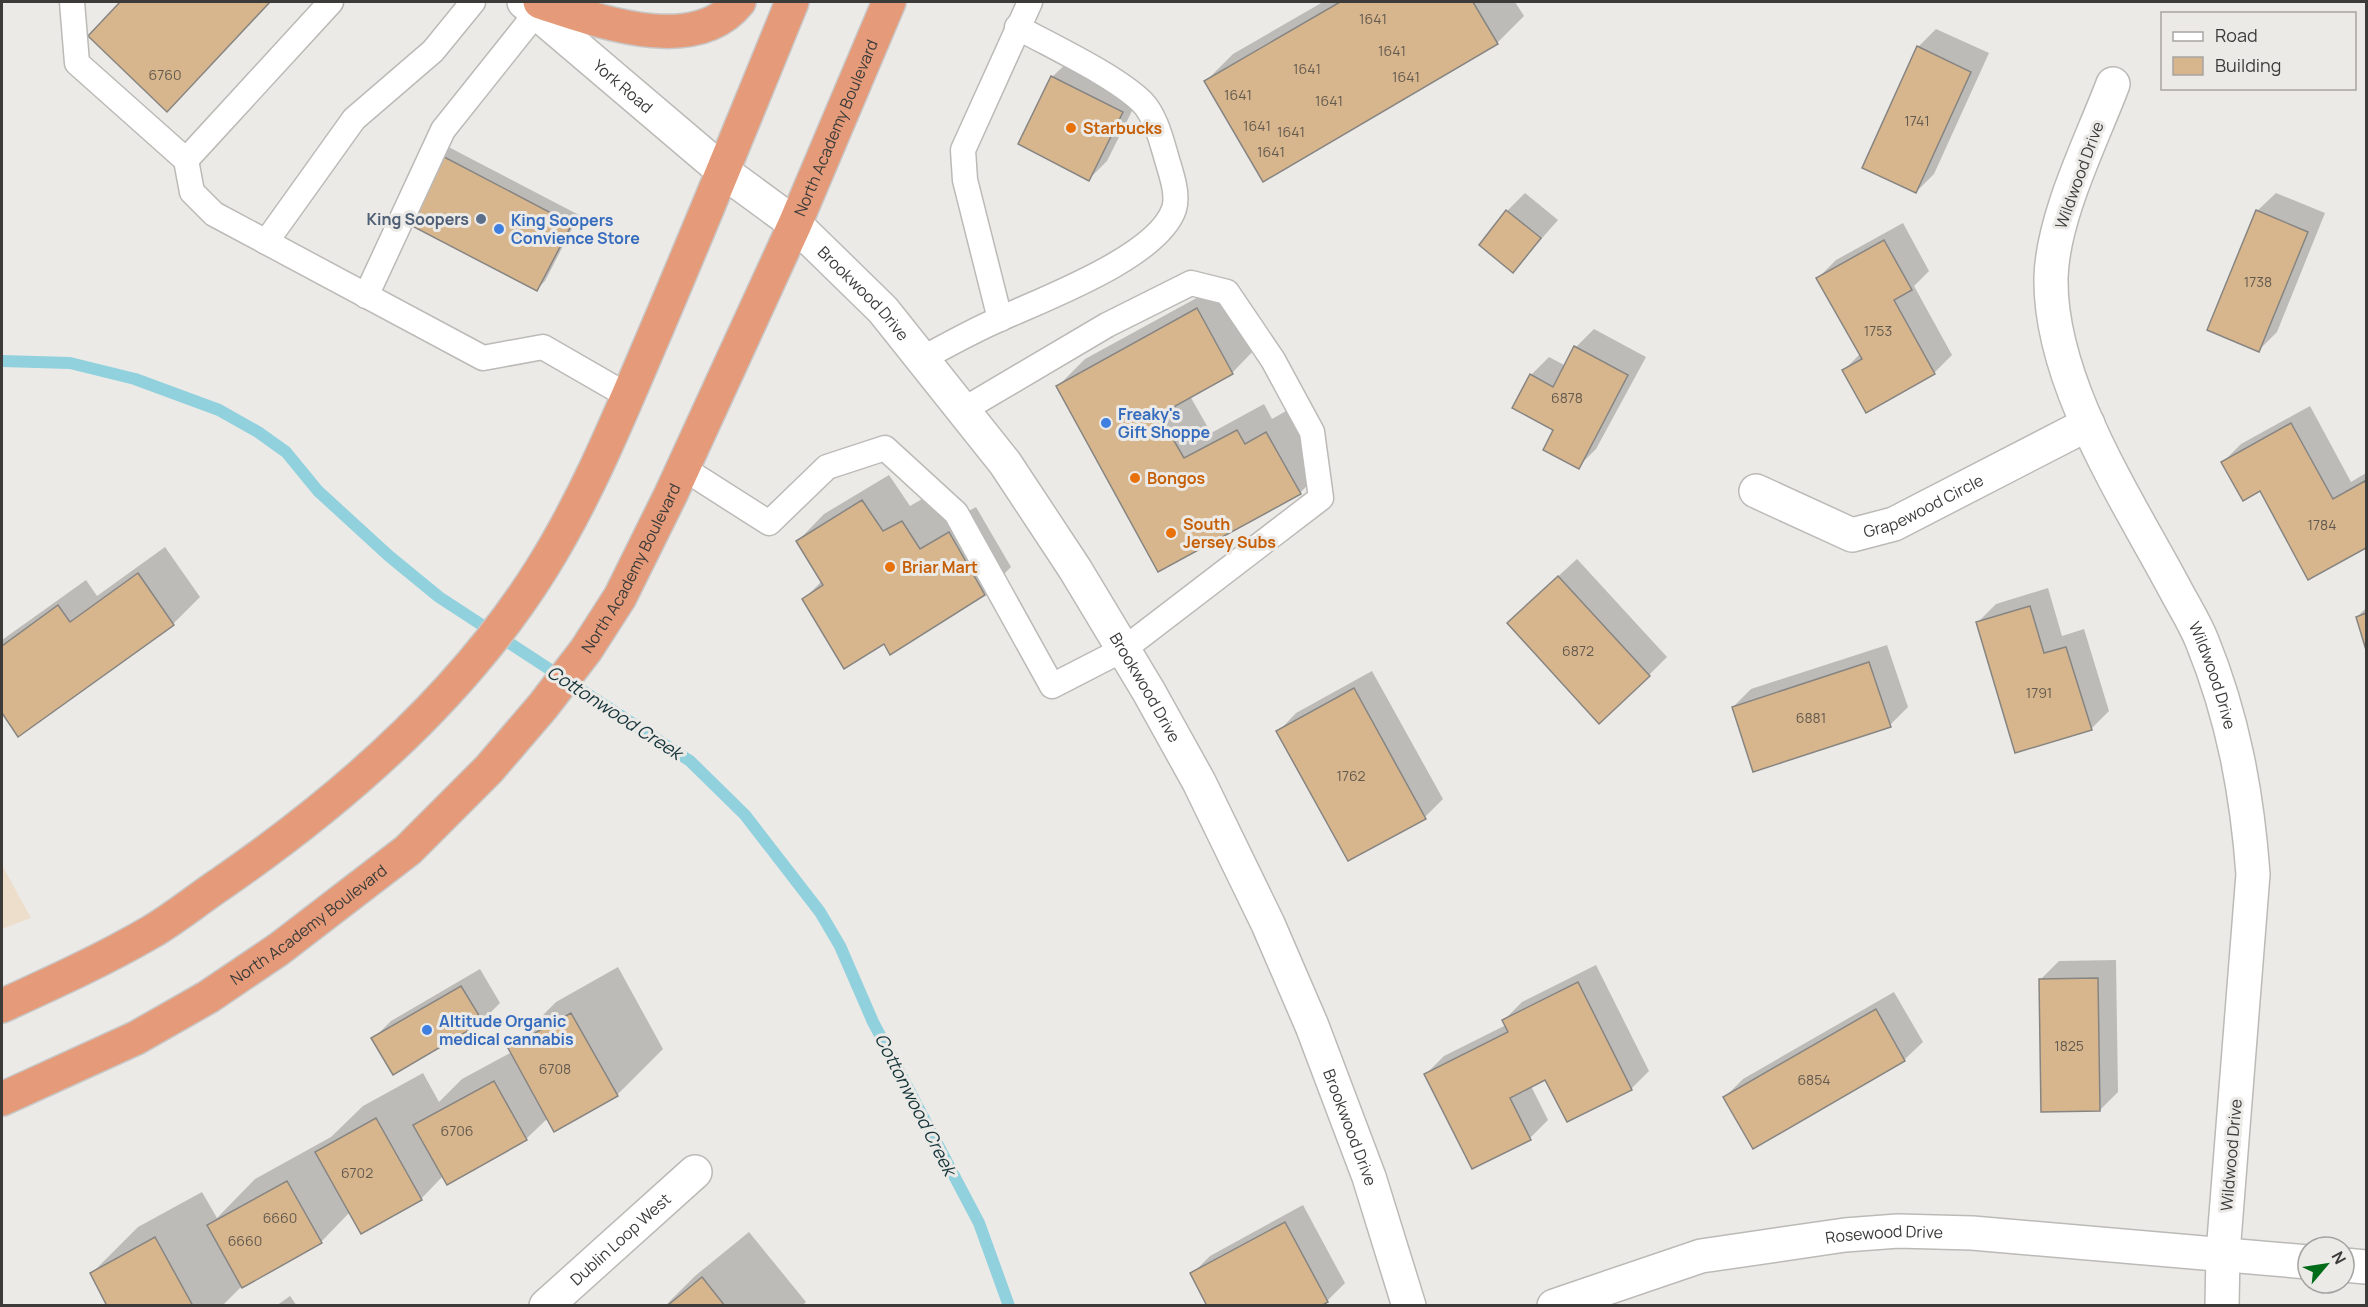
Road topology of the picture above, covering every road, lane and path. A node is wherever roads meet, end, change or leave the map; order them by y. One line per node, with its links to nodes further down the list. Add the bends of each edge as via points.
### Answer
1 (72, 2): 11 (lane, via 77,63)
2 (332, 2): 11 (lane)
3 (473, 2): 14 (lane, via 433,51 354,119)
4 (739, 2): 7 (highway, via 717,20 672,31 631,29)
5 (792, 2): 12 (highway)
6 (1030, 2): 9 (lane)
7 (534, 5): 12 (street, York Road); 15 (lane, via 443,130)
8 (902, 5): 13 (highway, North Academy Boulevard, via 860,72)
9 (1017, 27): 16 (lane, via 963,150 965,180); 16 (lane, via 1098,72 1143,103 1159,132 1174,189 1174,209 1140,249 1050,299)
10 (2113, 84): 20 (street, Wildwood Drive, via 2058,228 2051,276 2052,317 2063,361)
11 (186, 160): 14 (lane, via 192,192 214,214)
12 (724, 171): 13 (street, Brookwood Drive); 18 (highway)
13 (795, 224): 17 (street, Brookwood Drive, via 883,310); 21 (highway, North Academy Boulevard)
14 (266, 243): 15 (lane)
15 (366, 296): 18 (lane, via 483,358 543,347)
16 (1000, 319): 17 (lane)
17 (923, 358): 19 (street, Brookwood Drive)
18 (628, 396): 24 (highway, via 599,463 543,567 494,636 439,702 356,779 265,853 152,931 67,977)
19 (963, 410): 23 (street, Brookwood Drive, via 1005,463); 23 (lane, via 1107,325 1191,283 1227,292 1273,360 1312,432 1321,498)
20 (2088, 424): 22 (street, Grapewood Circle, via 1894,524 1852,535); 27 (street, Wildwood Drive, via 2201,640 2240,758 2253,874)
21 (677, 481): 23 (lane, via 769,523 827,466 885,448 956,513 1052,686); 25 (highway, North Academy Boulevard, via 620,597 586,650 489,769 408,850 279,949 208,997 136,1038)
22 (1756, 491)
23 (1124, 649): 30 (street, Brookwood Drive, via 1199,782 1308,1016 1369,1176)
24 (2, 1006)
25 (2, 1099)
26 (695, 1172): 29 (street, Dublin Loop West)
27 (2223, 1253): 28 (street, Rosewood Drive); 31 (street, Rosewood Drive, via 1972,1233 1898,1231 1845,1235 1701,1256); 32 (street, Wildwood Drive)
28 (2296, 1261)
29 (546, 1305)
30 (1409, 1305)
31 (1554, 1305)
32 (2222, 1305)

